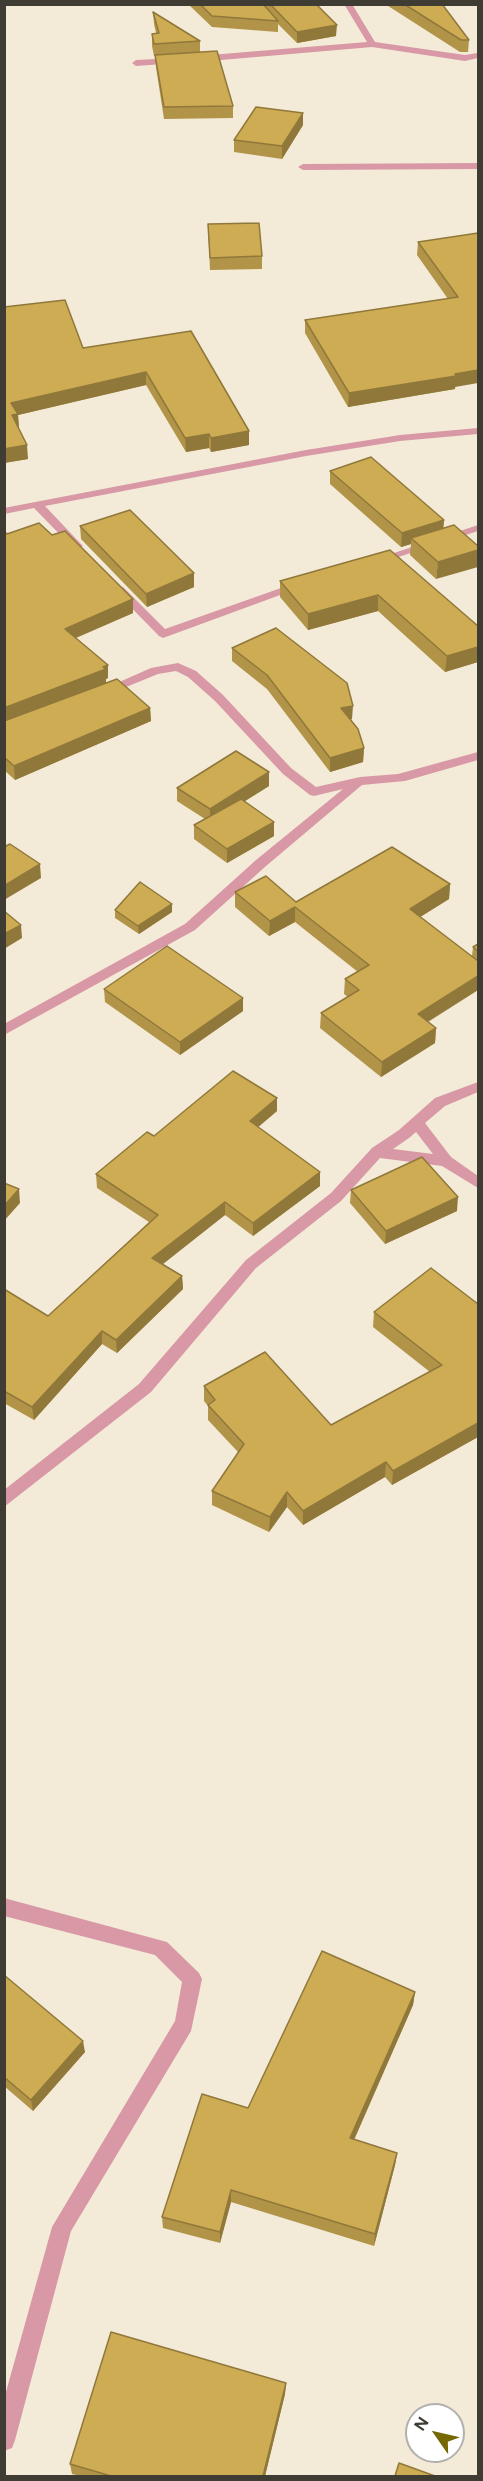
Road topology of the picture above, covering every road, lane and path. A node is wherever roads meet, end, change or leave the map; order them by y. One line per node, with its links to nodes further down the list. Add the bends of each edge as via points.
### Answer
1 (348, 4): 2 (street)
2 (372, 44): 3 (street, via 465,58); 4 (street)
3 (478, 56)
4 (136, 63)
5 (478, 166): 6 (street)
6 (303, 167)
7 (478, 431): 8 (street, via 306,453)
8 (37, 505): 9 (street); 11 (street)
9 (4, 511)
10 (478, 528): 12 (street)
11 (84, 554)
12 (368, 563)
13 (108, 578): 14 (street, via 163,634)
14 (312, 581)
15 (90, 697): 17 (street, via 156,671 177,667 192,674 219,698 287,771 314,792)
16 (478, 756): 17 (street, via 405,777)
17 (360, 781): 18 (street, via 190,927)
18 (4, 1030)
19 (478, 1087): 20 (street, via 440,1102)
20 (417, 1123): 21 (street); 22 (street)
21 (377, 1152): 22 (street); 24 (street, via 336,1197 251,1264 145,1388)
22 (446, 1161): 23 (street)
23 (478, 1183)
24 (4, 1500)
25 (4, 1907): 26 (street, via 160,1948 192,1979 184,2024 62,2227)
26 (4, 2440)

